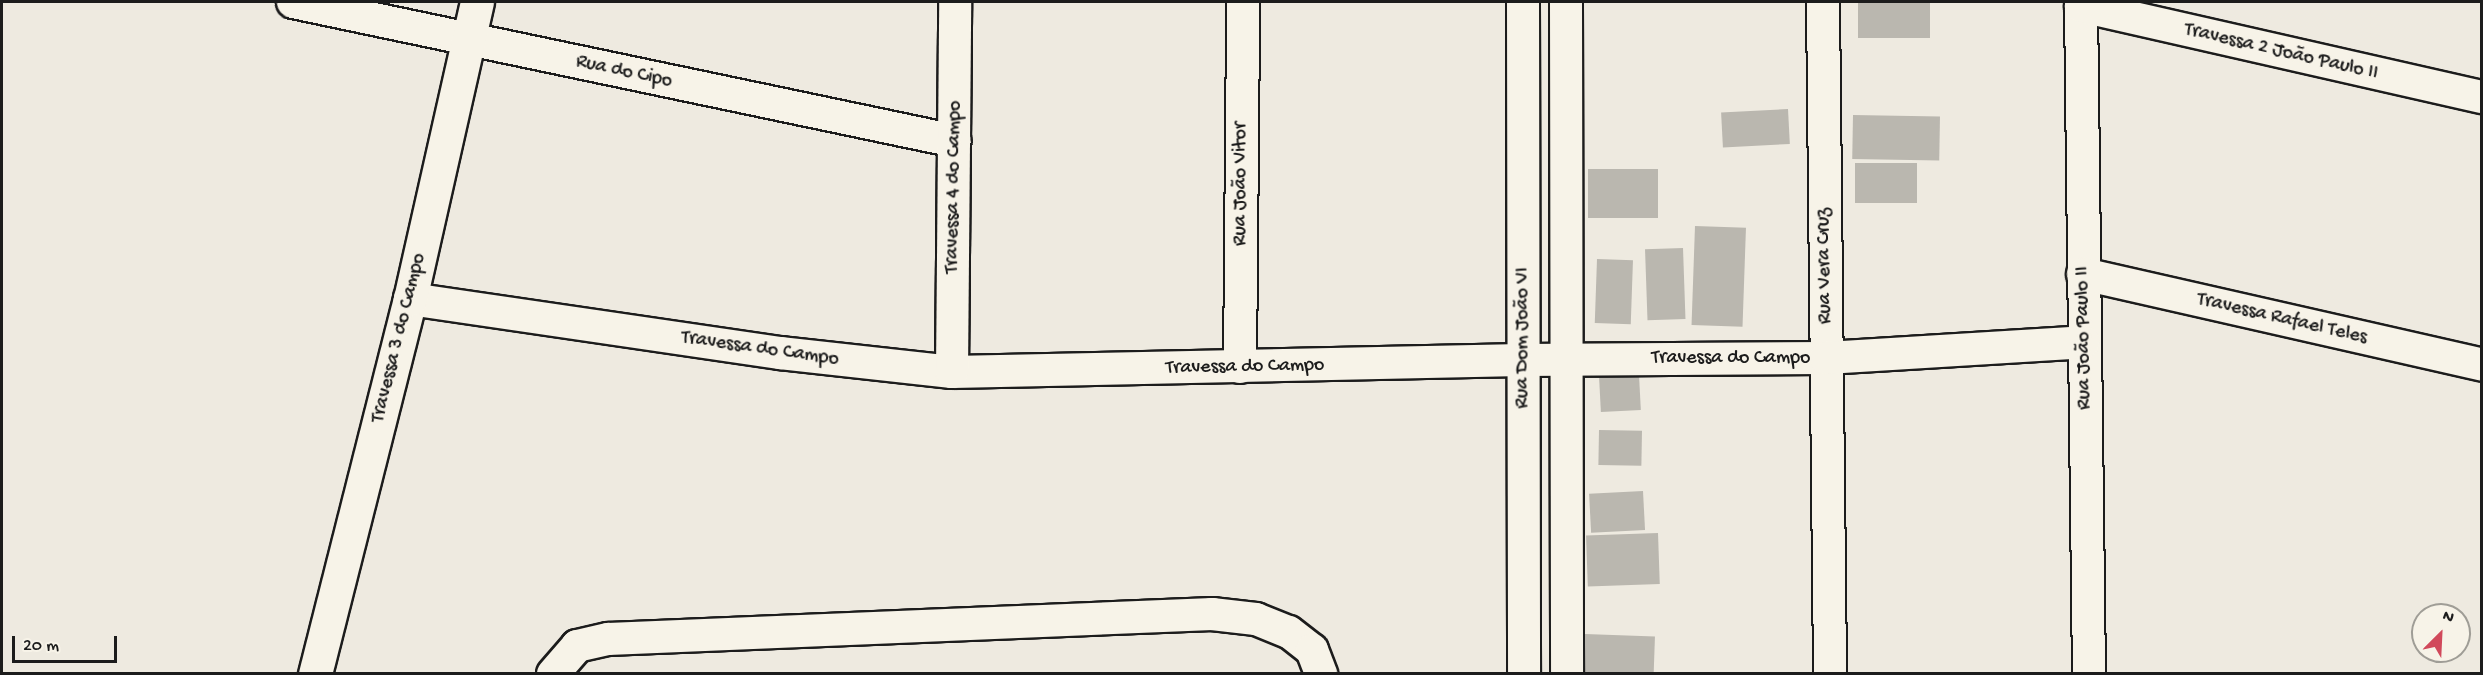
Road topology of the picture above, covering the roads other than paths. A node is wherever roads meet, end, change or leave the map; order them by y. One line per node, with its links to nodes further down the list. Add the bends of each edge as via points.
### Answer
1 (293, 2): 9 (street, Rua do Cipo)
2 (477, 2): 9 (main road, Travessa 3 do Campo)
3 (955, 2): 11 (street, Travessa 4 do Campo)
4 (1243, 2): 19 (street, Rua João Vitor)
5 (1523, 2): 17 (street, Rua Dom João VI)
6 (1566, 2): 16 (street)
7 (1823, 2): 15 (street, Rua Vera Cruz)
8 (2081, 4): 10 (street, Travessa 2 João Paulo II); 12 (street, Rua João Paulo II)
9 (467, 39): 11 (street, Rua do Cipo); 13 (main road, Travessa 3 do Campo)
10 (2481, 97)
11 (955, 141): 20 (street, Travessa 4 do Campo)
12 (2083, 274): 14 (street, Rua João Paulo II); 18 (street, Travessa Rafael Teles)
13 (410, 299): 20 (street, Travessa do Campo, via 791,354); 21 (main road, Travessa 3 do Campo)
14 (2084, 342): 15 (street, Travessa do Campo); 27 (street, Rua João Paulo II)
15 (1826, 358): 16 (street, Travessa do Campo); 26 (street, Rua Vera Cruz)
16 (1567, 359): 17 (street, Travessa do Campo); 25 (street)
17 (1522, 360): 19 (street, Travessa do Campo); 24 (street, Rua Dom João VI)
18 (2481, 365)
19 (1240, 366): 20 (street, Travessa do Campo)
20 (952, 372)
21 (315, 674)
22 (553, 674): 23 (street, via 577,646 608,639 1212,614 1256,619 1289,632 1312,650)
23 (1321, 674)
24 (1524, 674)
25 (1567, 674)
26 (1830, 674)
27 (2089, 674)

